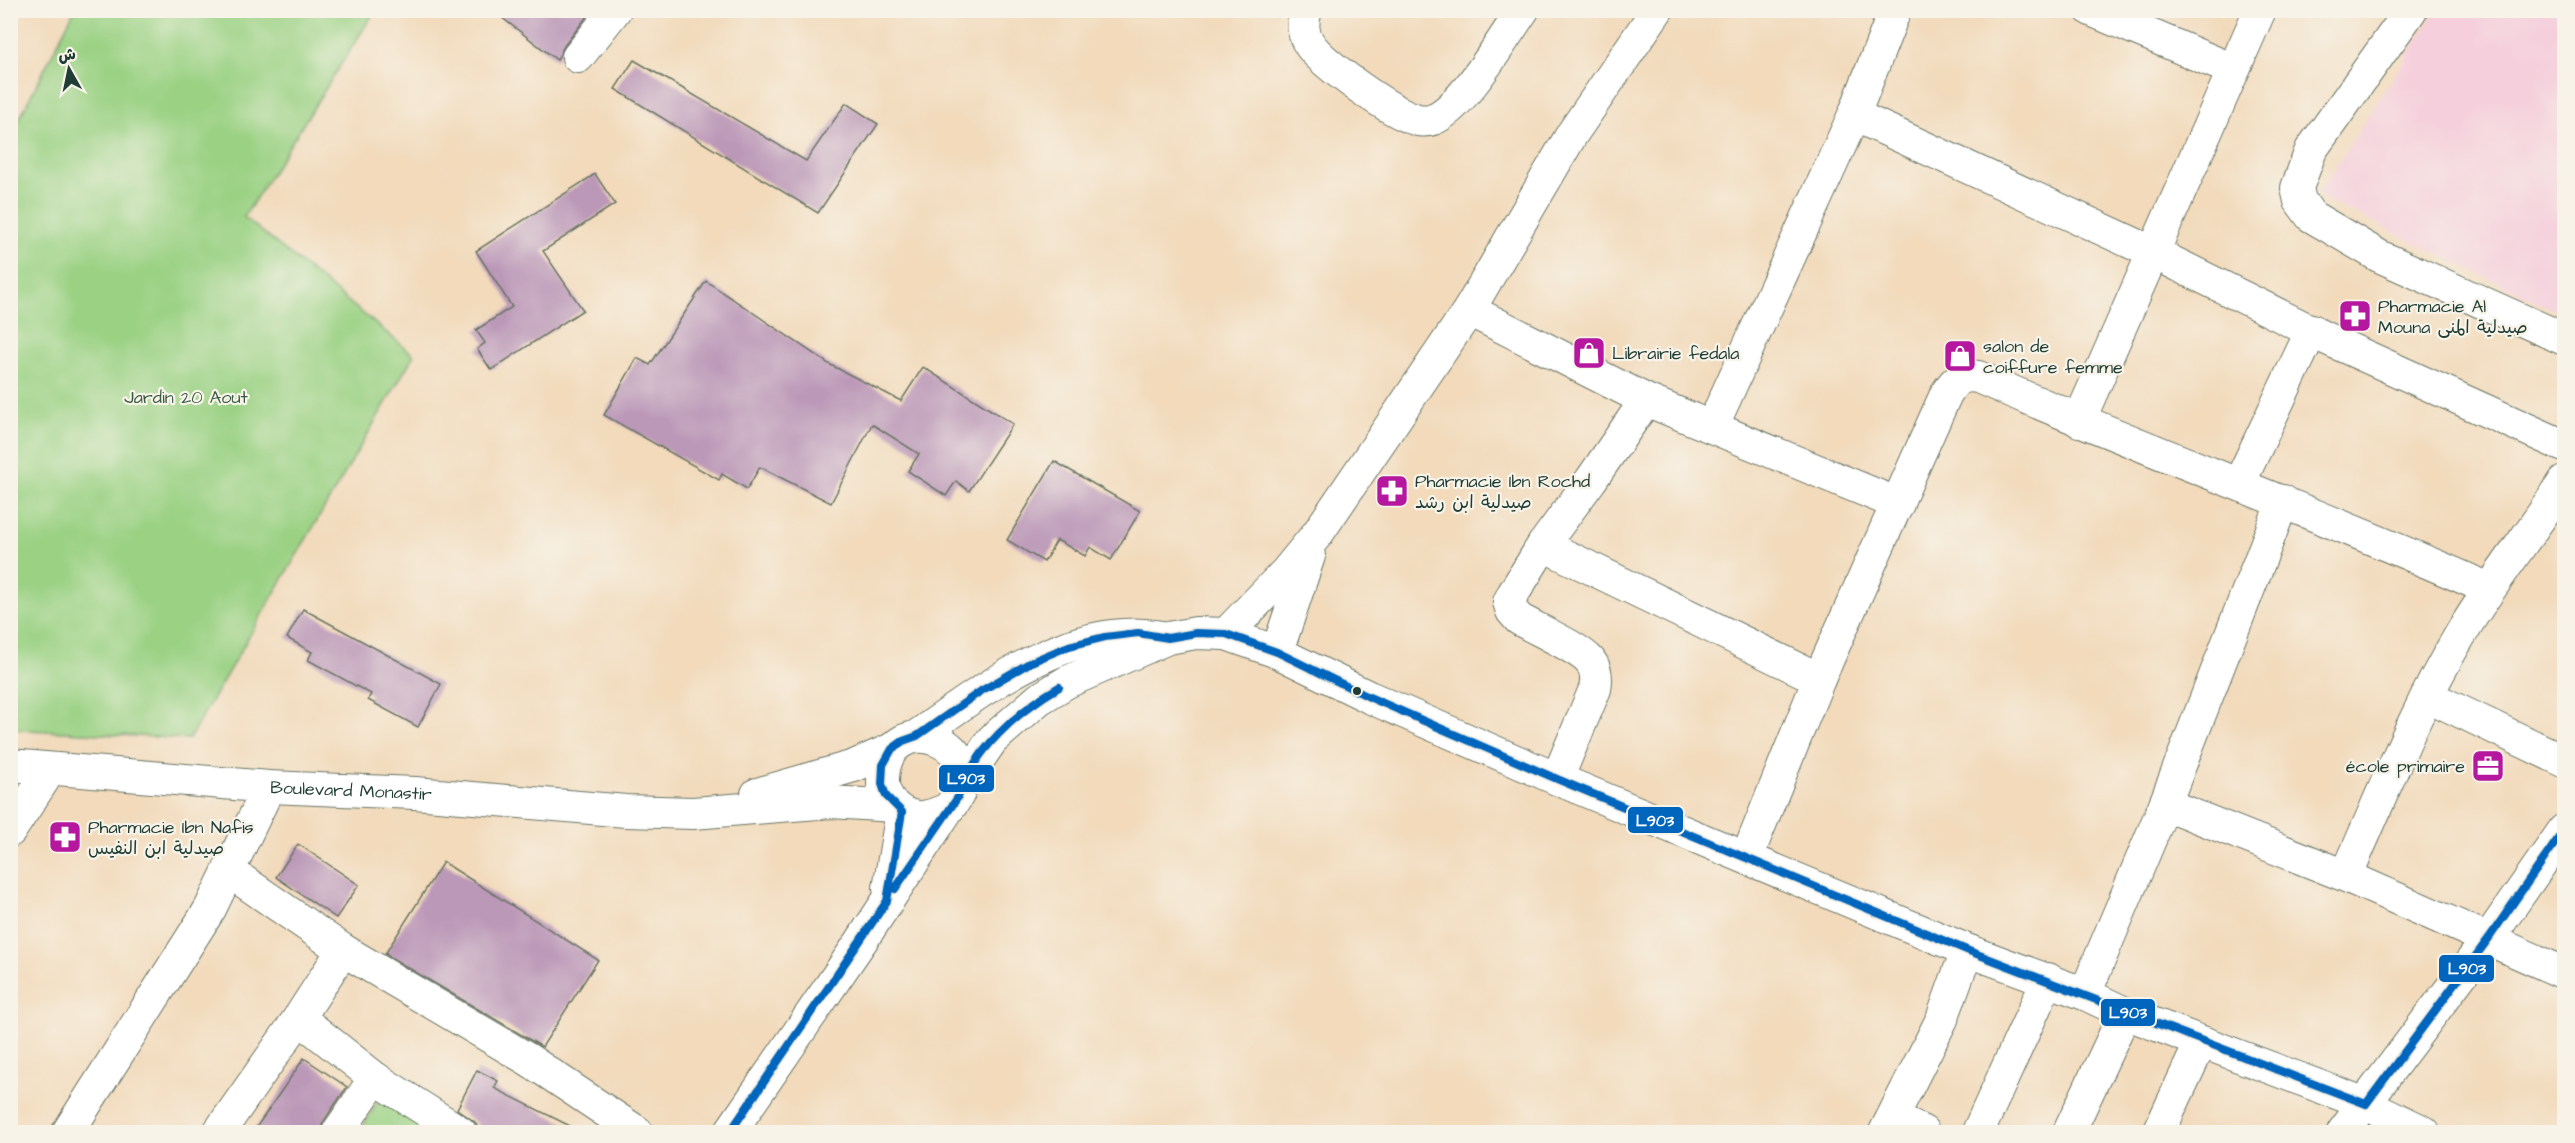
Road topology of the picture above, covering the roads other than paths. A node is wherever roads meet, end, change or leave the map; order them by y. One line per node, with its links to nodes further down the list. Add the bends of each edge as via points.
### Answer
1 (615, 10): 9 (street)
2 (1306, 10): 3 (street, via 1304,34 1310,46 1334,68 1395,109 1416,120 1431,120 1462,96)
3 (1523, 10)
4 (1657, 10): 13 (street, via 1572,134)
5 (2091, 10): 10 (street)
6 (2260, 10): 10 (street)
7 (2411, 10): 15 (street, via 2311,150 2297,188 2300,201 2311,216 2379,256)
8 (1890, 12): 11 (street)
9 (578, 57)
10 (2233, 70): 12 (street)
11 (1854, 115): 12 (street); 18 (street)
12 (2154, 253): 14 (street); 17 (street)
13 (1469, 310): 16 (street); 24 (street)
14 (2312, 330): 19 (street); 21 (street)
15 (2565, 339)
16 (1646, 400): 18 (street); 25 (street)
17 (2079, 421): 21 (street); 23 (street, via 1978,377 1965,375 1946,394)
18 (1712, 427): 23 (street)
19 (2565, 446)
20 (2565, 482): 26 (street)
21 (2239, 484): 22 (street)
22 (2283, 501): 26 (street); 39 (street)
23 (1898, 504): 30 (street)
24 (1318, 533): 27 (street); 29 (street)
25 (1543, 545): 30 (street); 36 (street, via 1509,602 1512,612 1584,656 1597,678)
26 (2489, 589): 31 (street)
27 (1226, 634): 28 (street, Boulevard Monastir, via 1196,633); 29 (street, Boulevard Monastir)
28 (1168, 638): 32 (street, Boulevard Monastir, via 1138,633 1069,646 1031,662 981,691); 37 (street, Boulevard Monastir, via 1068,682 1040,699 992,740)
29 (1276, 652): 36 (street, Boulevard Monastir)
30 (1819, 679): 45 (street)
31 (2428, 696): 33 (street); 47 (street)
32 (904, 742): 37 (street, via 944,742 962,766); 40 (street, via 883,765 886,796); 42 (street, Boulevard Monastir, via 820,777)
33 (2565, 761)
34 (10, 765): 35 (street, Boulevard Monastir)
35 (50, 770): 38 (street, Boulevard Monastir); 44 (street)
36 (1557, 779): 45 (street, Boulevard Monastir)
37 (963, 782): 41 (street)
38 (269, 787): 42 (street, Boulevard Monastir, via 415,793 626,812); 46 (street)
39 (2165, 804): 47 (street); 54 (street)
40 (898, 809): 41 (street, via 917,817 933,816); 42 (street, Boulevard Monastir, via 831,802); 48 (street)
41 (948, 809): 48 (street)
42 (693, 813)
43 (2565, 830): 49 (street)
44 (10, 831)
45 (1747, 857): 51 (street, Boulevard Monastir)
46 (230, 872): 50 (street); 61 (street)
47 (2346, 876): 49 (street)
48 (887, 901): 62 (street)
49 (2489, 938): 52 (street); 59 (street)
50 (343, 950): 56 (street); 66 (street, via 529,1060)
51 (1969, 951): 53 (street, Boulevard Monastir); 60 (street, via 1942,1019)
52 (2565, 974)
53 (2048, 979): 54 (street, Boulevard Monastir); 68 (street)
54 (2085, 994): 55 (street, Boulevard Monastir)
55 (2125, 1013): 57 (street, Boulevard Monastir); 69 (street)
56 (299, 1018): 58 (street); 63 (street)
57 (2201, 1042): 59 (street, Boulevard Monastir); 70 (street)
58 (375, 1078): 64 (street); 65 (street)
59 (2366, 1104): 71 (street); 72 (street, Boulevard Monastir)
60 (1889, 1125): 67 (street)
61 (81, 1128)
62 (735, 1131)
63 (219, 1132)
64 (338, 1132)
65 (460, 1132)
66 (637, 1132)
67 (1923, 1132)
68 (1977, 1132)
69 (2069, 1132)
70 (2159, 1132)
71 (2343, 1132)
72 (2424, 1132)

